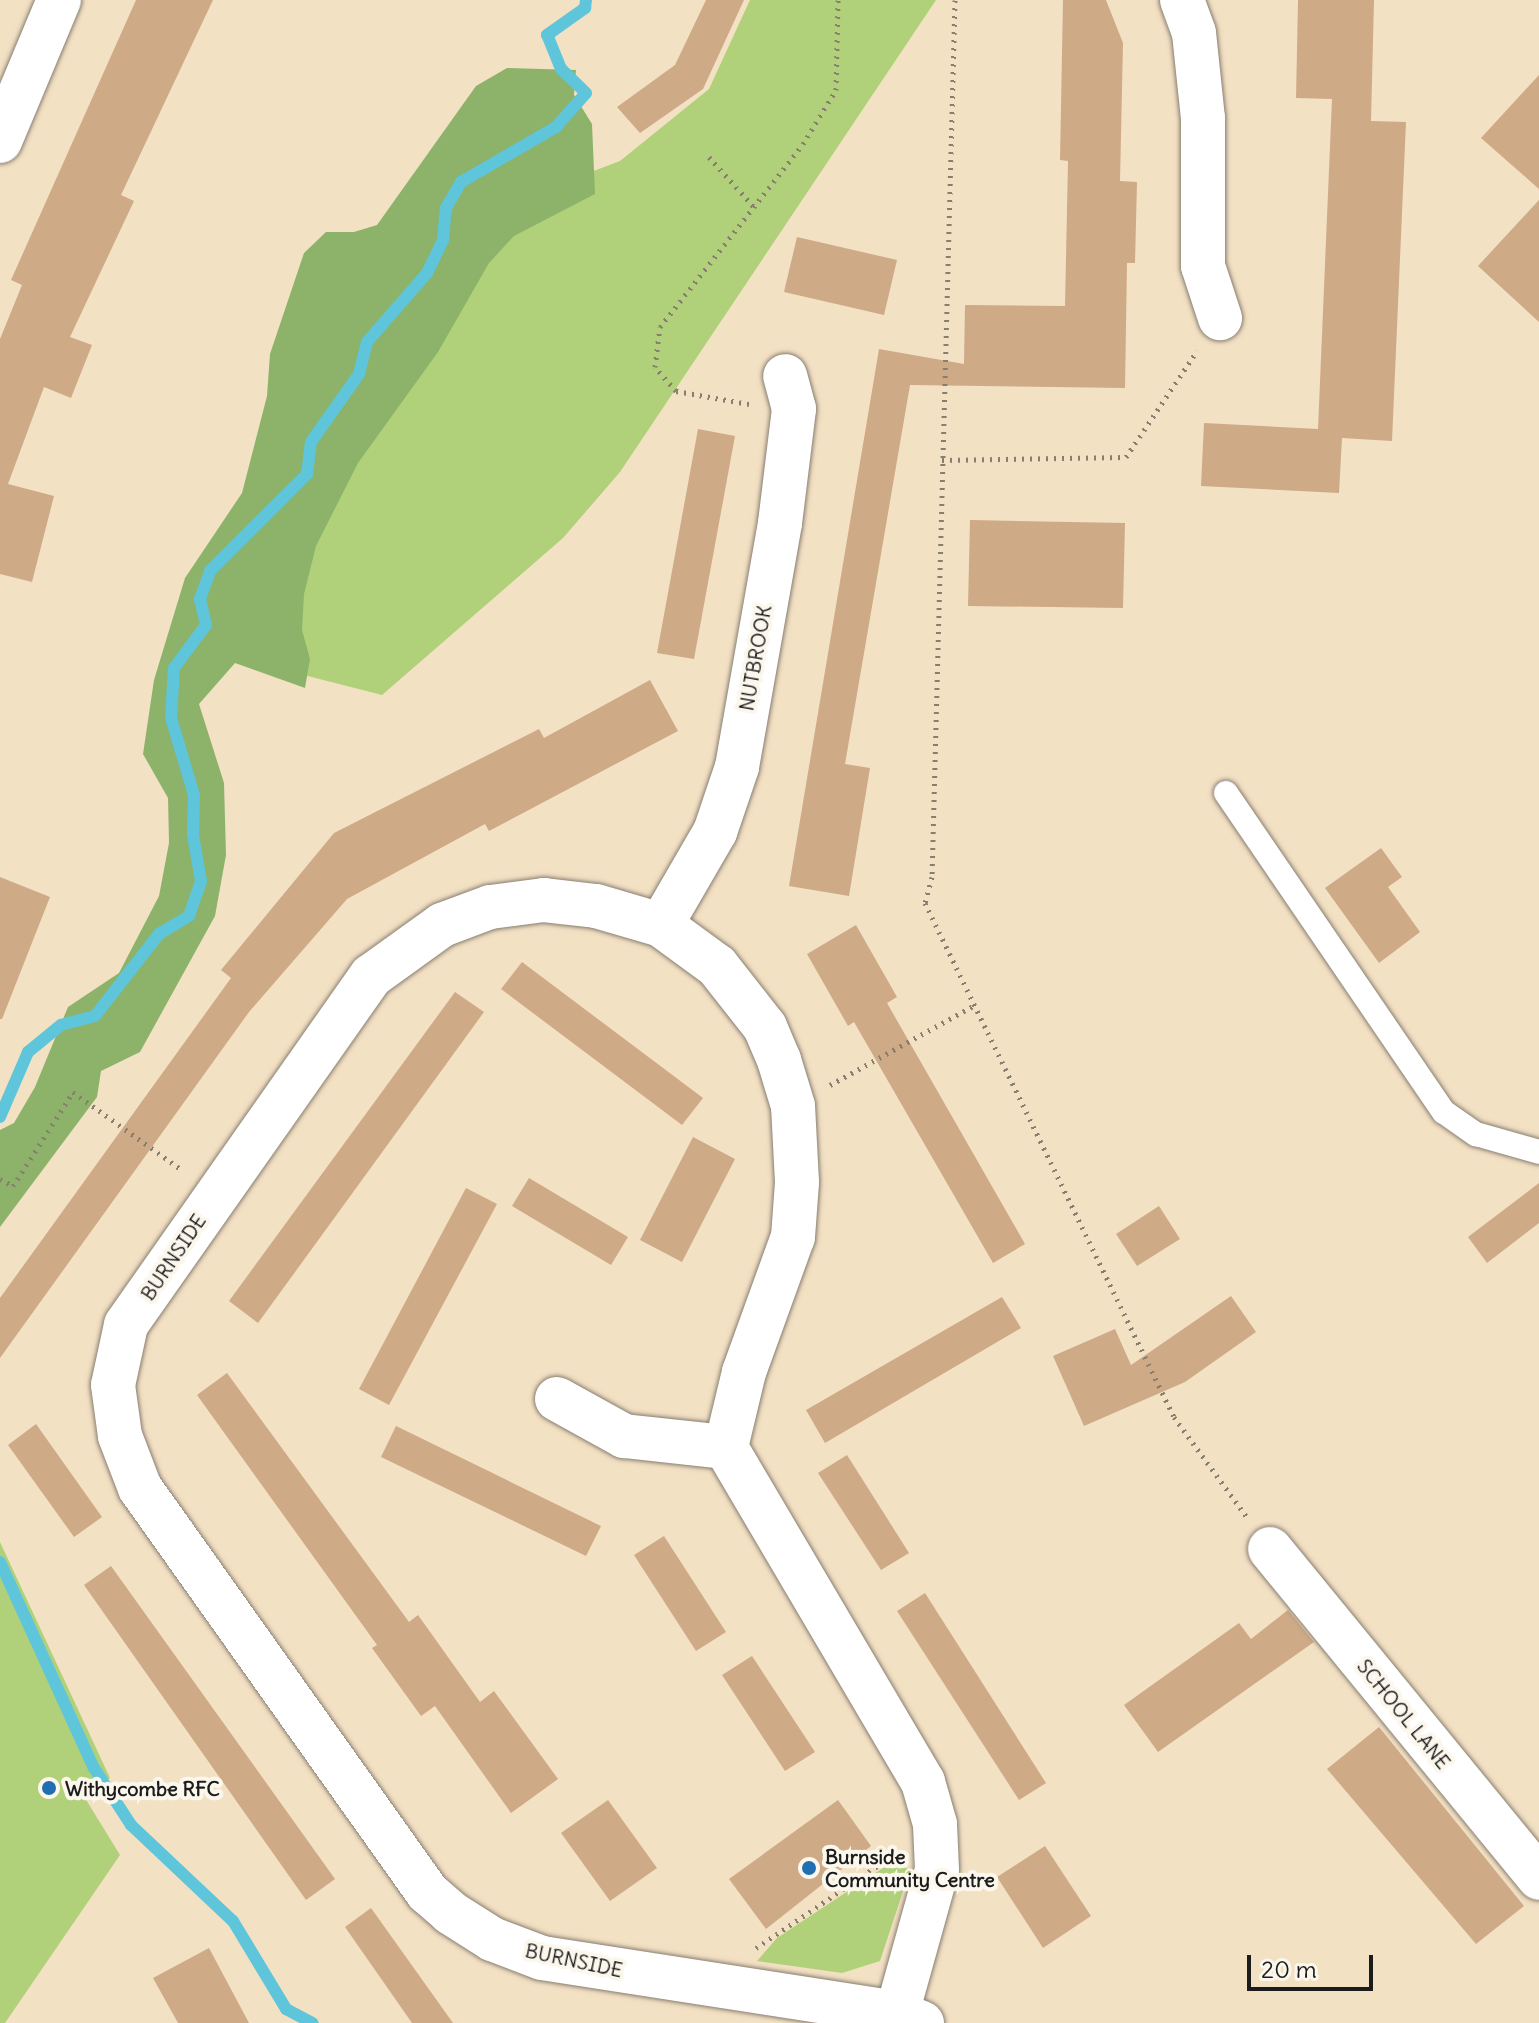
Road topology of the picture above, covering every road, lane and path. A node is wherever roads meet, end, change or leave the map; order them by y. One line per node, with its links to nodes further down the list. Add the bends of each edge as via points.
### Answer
1 (59, 0): 5 (street)
2 (838, 0): 7 (path, via 836,90)
3 (955, 0): 10 (path)
4 (1182, 0): 8 (street, via 1194,33 1203,118 1203,266)
5 (0, 141)
6 (709, 157): 7 (path)
7 (754, 207): 9 (path, via 660,327 655,367 676,391)
8 (1220, 318): 10 (path, via 1126,457)
9 (789, 393): 12 (street, NUTBROOK, via 780,523 737,767 715,832)
10 (942, 460): 13 (path, via 932,877 925,903)
11 (1226, 793): 15 (lane, via 1444,1112 1476,1134)
12 (661, 925): 14 (street, BURNSIDE, via 717,966 747,1002 765,1027); 17 (street, BURNSIDE, via 596,906 544,900 490,907 442,925 371,976)
13 (973, 1006): 14 (path); 20 (path, via 1174,1417)
14 (793, 1106): 19 (street, BURNSIDE, via 793,1237 744,1372)
15 (1539, 1152)
16 (0, 1179): 17 (path, via 13,1186 73,1092)
17 (215, 1194): 23 (street, BURNSIDE, via 126,1325 118,1352 113,1385 120,1436 140,1488 427,1892 451,1913 492,1939 542,1958)
18 (557, 1399): 19 (street, via 624,1436)
19 (726, 1447): 21 (street, BURNSIDE, via 923,1782 935,1824)
20 (1270, 1549): 22 (street, SCHOOL LANE)
21 (936, 1857): 23 (path, via 887,1855); 24 (street, BURNSIDE)
22 (1539, 1878)
23 (712, 1985): 24 (street, BURNSIDE)
24 (910, 2018)

